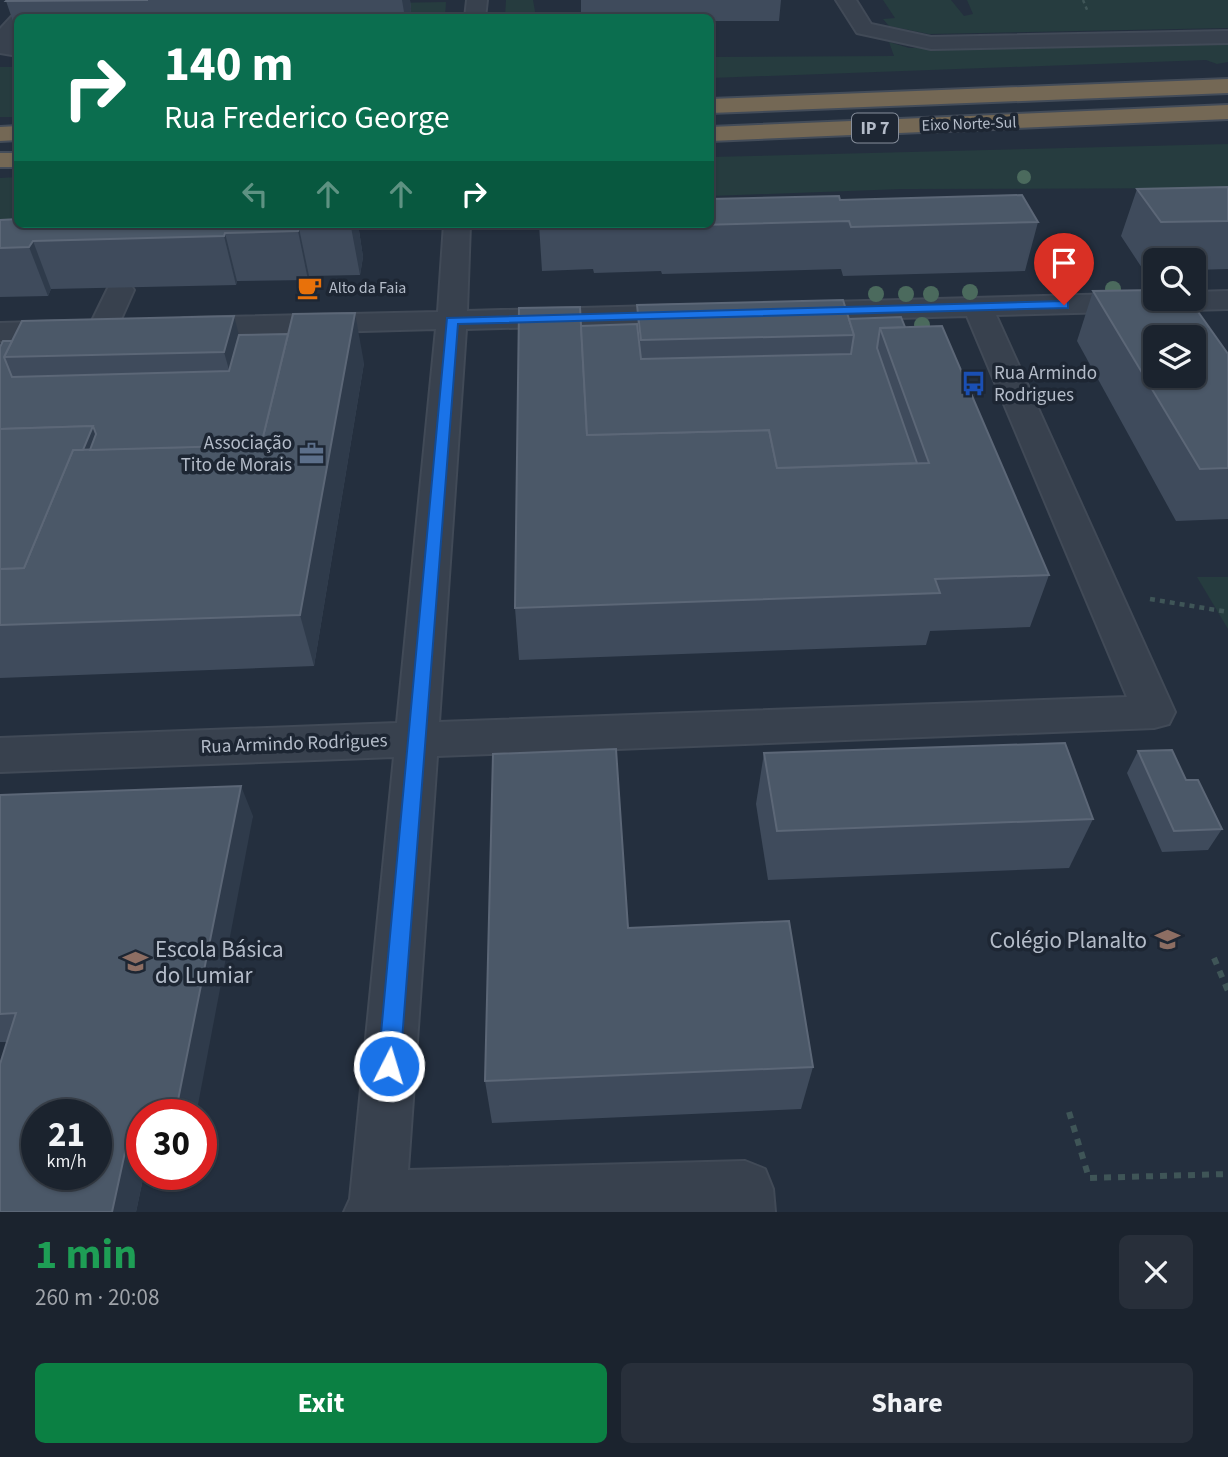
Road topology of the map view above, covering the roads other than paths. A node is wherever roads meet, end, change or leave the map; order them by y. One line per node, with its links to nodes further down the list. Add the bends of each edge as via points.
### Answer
1 (846, 0): 3 (street, via 864,29 931,43)
2 (14, 26): 4 (street, via 1,41 1,47)
3 (1228, 37)
4 (14, 49)
5 (1228, 74): 7 (highway, via 1049,85)
6 (1228, 86): 7 (highway, Eixo Norte-Sul / IP 7)
7 (998, 95): 8 (highway, Eixo Norte-Sul / IP 7)
8 (714, 106)
9 (1228, 112): 10 (highway, Eixo Norte-Sul / IP 7)
10 (1039, 122): 11 (highway); 12 (highway, Eixo Norte-Sul / IP 7)
11 (1228, 125)
12 (714, 134)
13 (457, 228): 19 (street)
14 (120, 290): 20 (street)
15 (1228, 300): 16 (street)
16 (978, 307): 17 (street); 22 (street, Rua Armindo Rodrigues, via 1154,712)
17 (771, 313)
18 (715, 314): 19 (street)
19 (452, 320): 20 (street); 22 (street)
20 (131, 329): 21 (street)
21 (0, 332)
22 (416, 740): 23 (street, Rua Armindo Rodrigues); 24 (street)
23 (0, 755)
24 (376, 1205): 25 (street, via 745,1189)
25 (747, 1212)

